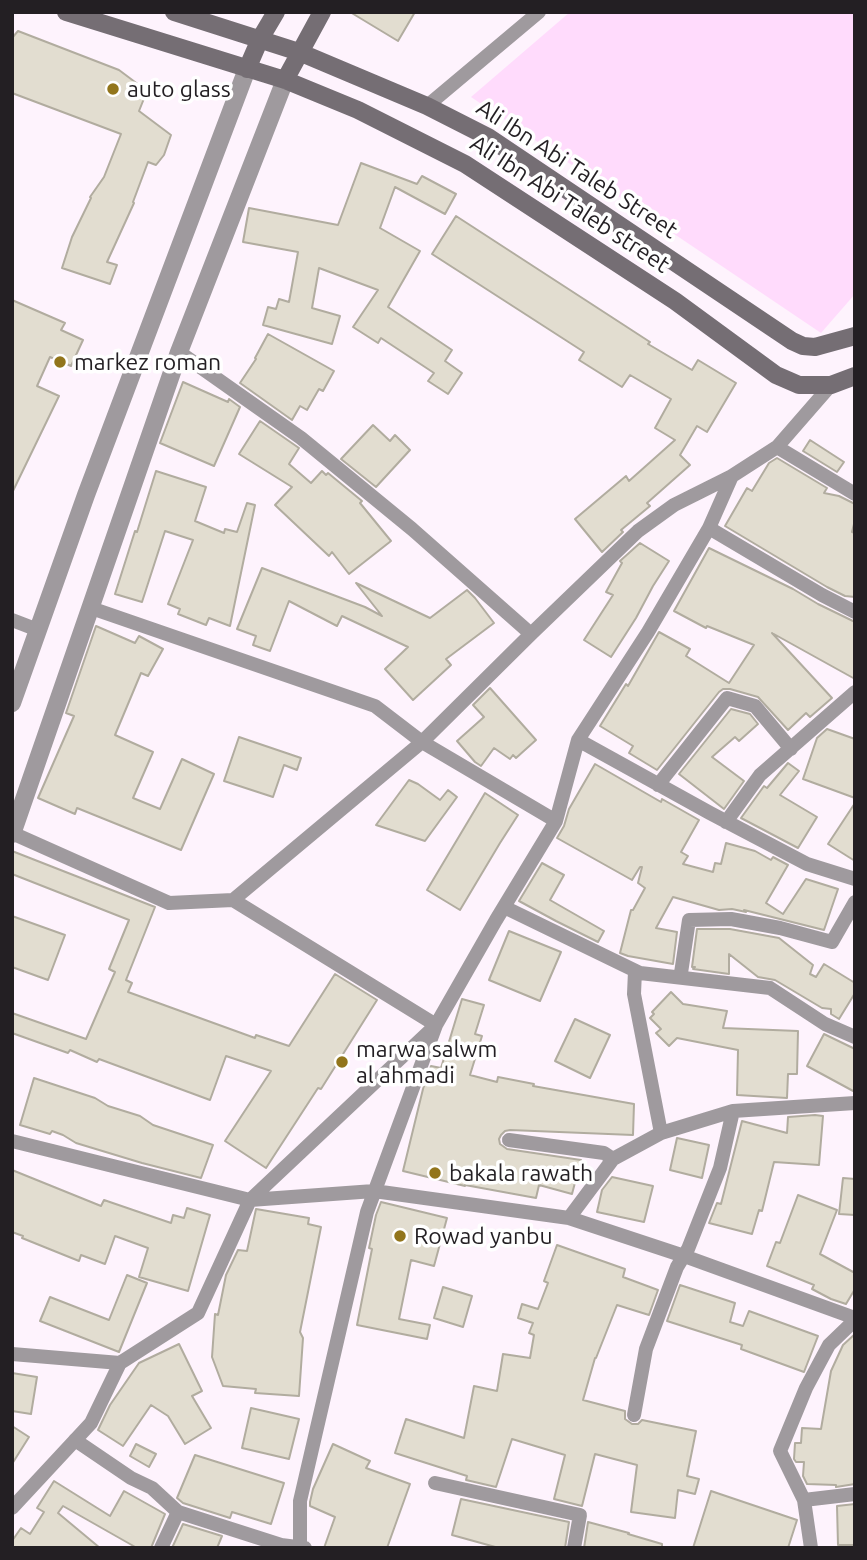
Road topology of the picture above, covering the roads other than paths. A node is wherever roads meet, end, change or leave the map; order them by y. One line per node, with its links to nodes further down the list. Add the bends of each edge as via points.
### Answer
1 (66, 12): 8 (main road, Ali Ibn Abi Taleb street)
2 (174, 12): 6 (main road, Ali Ibn Abi Taleb Street)
3 (276, 12): 6 (main road)
4 (322, 12): 7 (main road)
5 (539, 12): 10 (street)
6 (260, 39): 7 (main road, Ali Ibn Abi Taleb Street); 8 (main road)
7 (299, 52): 9 (main road); 10 (main road, Ali Ibn Abi Taleb Street)
8 (247, 69): 9 (main road, Ali Ibn Abi Taleb street); 22 (street)
9 (285, 80): 12 (street); 14 (main road, Ali Ibn Abi Taleb street, via 358,110 465,164 675,301 776,374 799,385)
10 (427, 106): 11 (main road, Ali Ibn Abi Taleb Street, via 488,137 792,341 815,347)
11 (853, 335)
12 (179, 352): 19 (street); 23 (street, via 301,438)
13 (855, 376): 14 (main road, Ali Ibn Abi Taleb street)
14 (831, 385): 15 (street)
15 (777, 447): 16 (street); 17 (street)
16 (732, 476): 18 (street); 23 (street, via 674,505 638,531)
17 (855, 494)
18 (709, 528): 20 (street); 26 (street)
19 (91, 608): 27 (street, via 375,706); 32 (street)
20 (855, 612)
21 (12, 620): 22 (street)
22 (38, 630): 25 (street)
23 (531, 634): 27 (street)
24 (855, 692): 28 (street)
25 (12, 703)
26 (578, 740): 29 (street); 30 (street)
27 (422, 742): 30 (street); 34 (street)
28 (791, 749): 29 (street, via 755,706 727,698); 31 (street, via 760,775)
29 (658, 785): 31 (street)
30 (556, 821): 36 (street)
31 (726, 822): 33 (street, via 807,864)
32 (12, 833): 34 (street, via 169,903)
33 (855, 879)
34 (233, 900): 39 (street)
35 (855, 902): 38 (street, via 832,942 731,919 690,920)
36 (504, 907): 37 (street); 39 (street)
37 (635, 971): 40 (street, via 770,988 825,1024); 43 (street, via 635,994)
38 (681, 973)
39 (436, 1025): 47 (street); 48 (street)
40 (855, 1037)
41 (855, 1103): 42 (street)
42 (733, 1111): 43 (street); 50 (street, via 720,1168)
43 (661, 1133): 46 (street)
44 (509, 1140): 46 (street, via 604,1153)
45 (12, 1141): 48 (street)
46 (613, 1159): 49 (street)
47 (374, 1191): 48 (street); 49 (street); 61 (street, via 300,1501)
48 (250, 1200): 53 (street, via 198,1313)
49 (569, 1218): 50 (street)
50 (684, 1256): 51 (street); 54 (street, via 646,1349)
51 (855, 1319): 58 (street, via 829,1345 780,1451)
52 (12, 1354): 53 (street)
53 (120, 1363): 55 (street, via 91,1423)
54 (634, 1415)
55 (75, 1440): 59 (street); 60 (street, via 152,1488)
56 (435, 1483): 63 (street, via 580,1515)
57 (855, 1494): 58 (street)
58 (804, 1500): 64 (street)
59 (12, 1508)
60 (177, 1512): 61 (street, via 281,1545); 62 (street)
61 (302, 1547)
62 (161, 1548)
63 (574, 1548)
64 (811, 1548)

